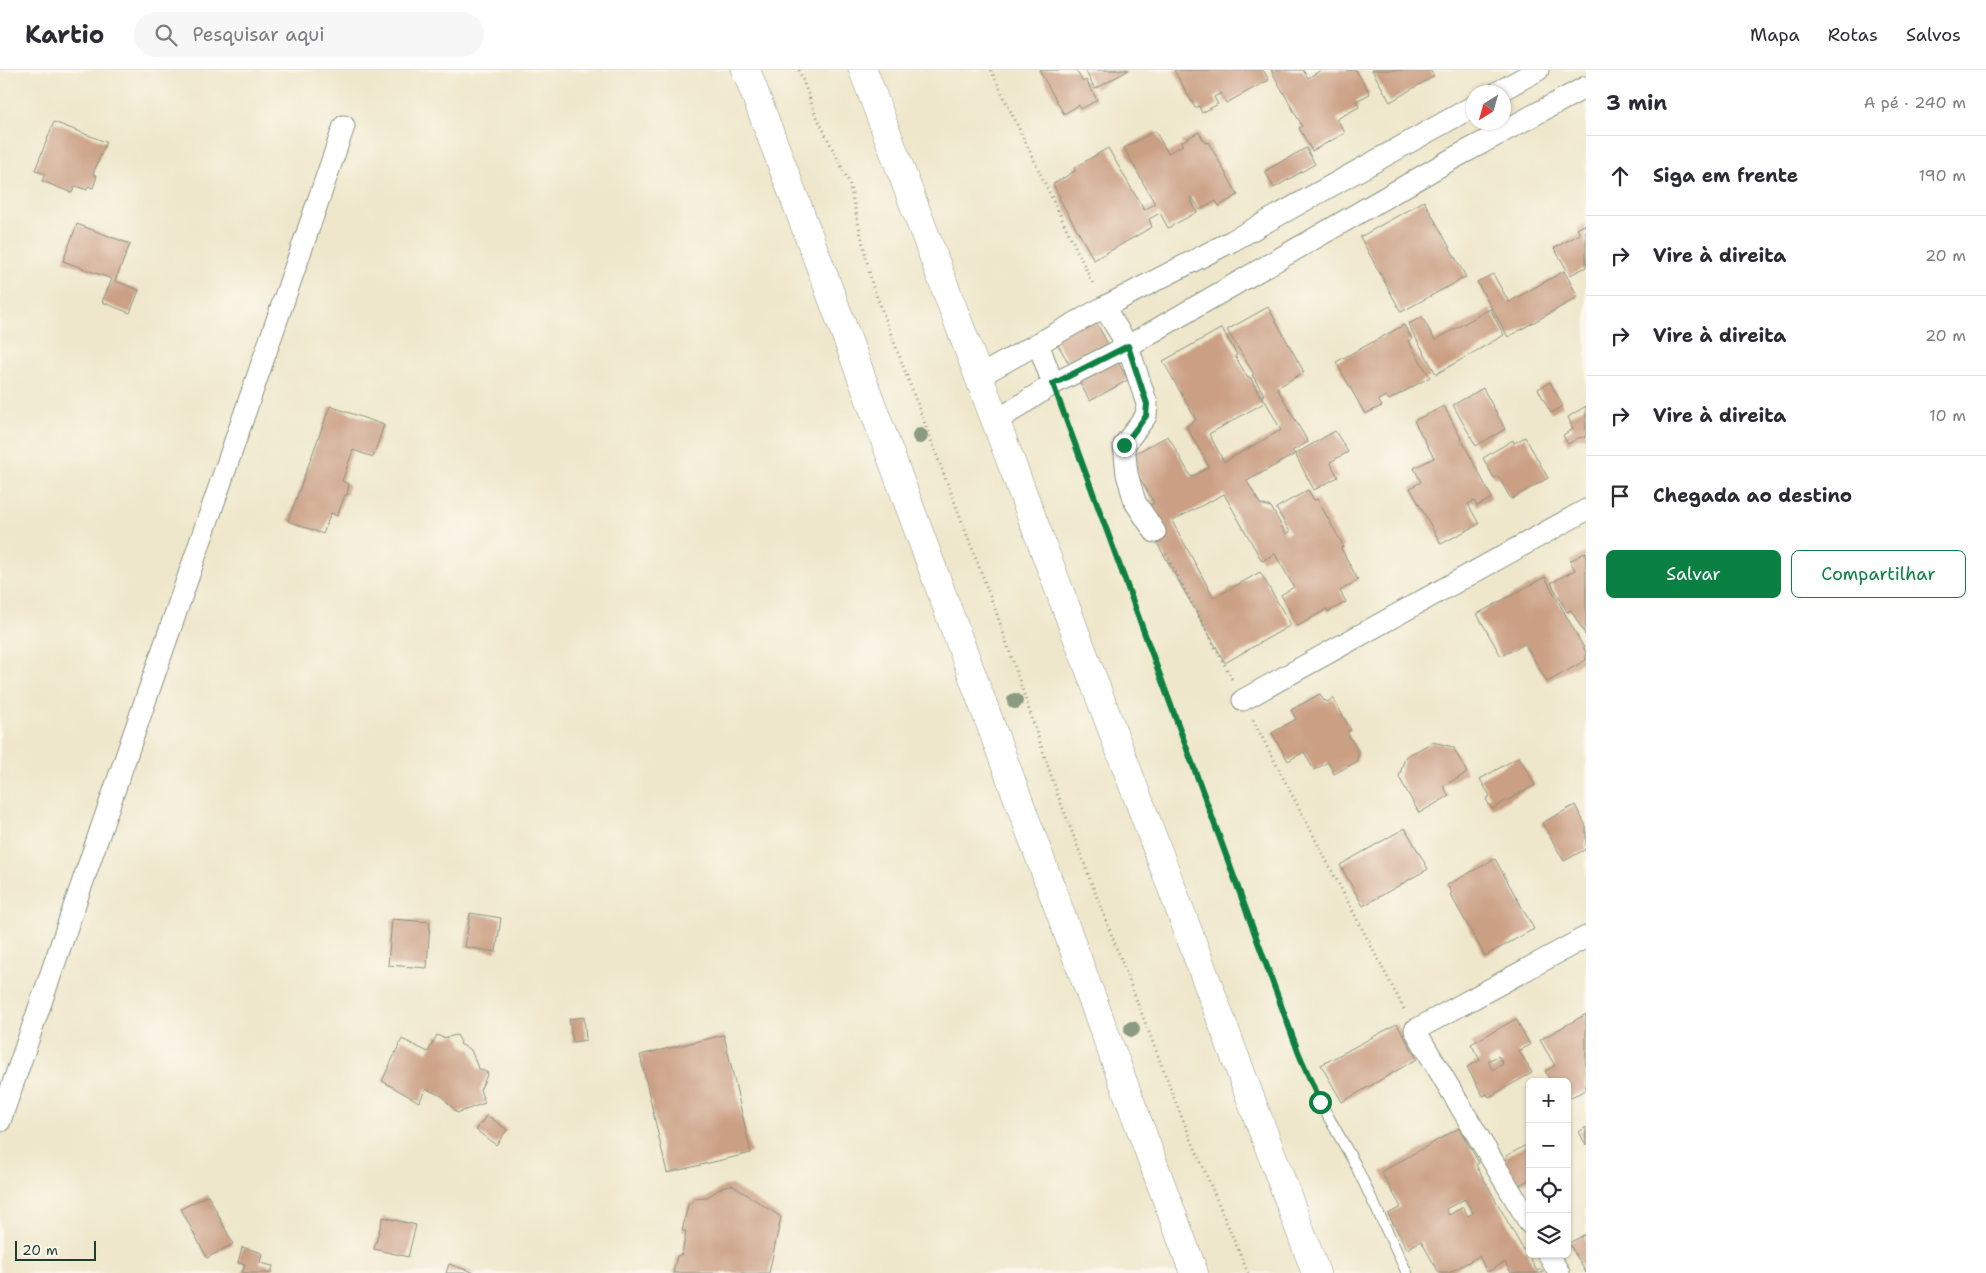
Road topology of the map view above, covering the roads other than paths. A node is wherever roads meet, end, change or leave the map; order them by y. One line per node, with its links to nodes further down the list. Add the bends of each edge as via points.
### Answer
1 (746, 70): 22 (main road)
2 (863, 70): 11 (main road)
3 (1538, 70): 4 (street)
4 (1511, 85)
5 (1586, 87): 10 (street, via 1452,159)
6 (1466, 110): 8 (street, via 1232,241)
7 (344, 126): 19 (street)
8 (1104, 307): 9 (street); 10 (street)
9 (1038, 343): 11 (street); 12 (street)
10 (1128, 346): 12 (street); 15 (street, via 1147,404 1146,416 1124,445 1127,474 1135,502)
11 (981, 375): 13 (main road)
12 (1053, 384): 13 (street)
13 (998, 420): 23 (main road)
14 (1586, 510): 16 (street)
15 (1154, 532)
16 (1243, 700)
17 (1586, 937): 20 (street, via 1415,1030)
18 (1320, 1102): 24 (lane, via 1355,1164)
19 (0, 1121)
20 (1526, 1217)
21 (1550, 1258): 25 (street)
22 (1194, 1273)
23 (1316, 1273)
24 (1407, 1273)
25 (1559, 1273)

